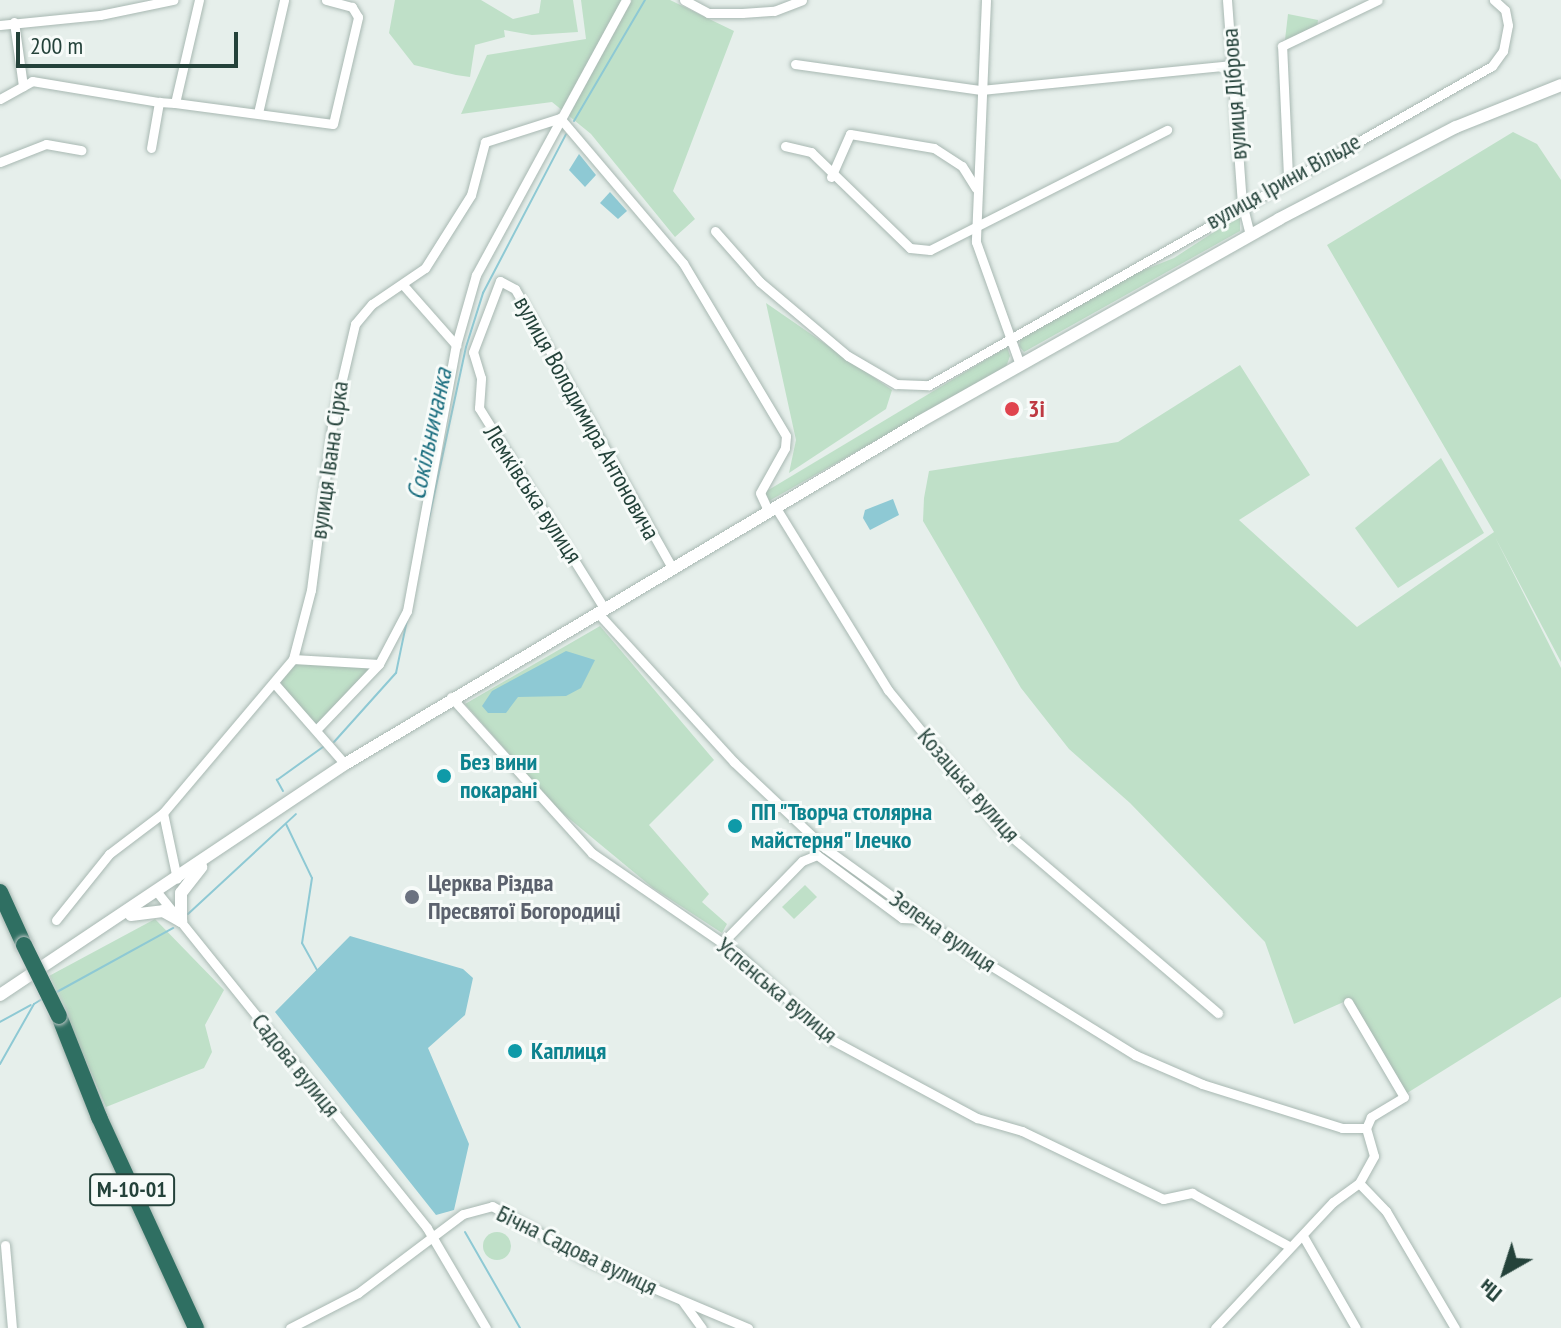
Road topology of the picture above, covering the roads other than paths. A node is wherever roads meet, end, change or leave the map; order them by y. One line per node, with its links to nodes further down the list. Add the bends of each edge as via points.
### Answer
1 (173, 0): 12 (street, via 100,15)
2 (199, 0): 21 (street)
3 (284, 0): 22 (street)
4 (326, 0): 22 (street, via 352,7 358,17 333,124)
5 (626, 0): 23 (street)
6 (684, 0): 7 (street, via 708,13 742,13 774,11)
7 (802, 0)
8 (986, 0): 18 (street)
9 (1227, 0): 15 (street, вулиця Діброва)
10 (1378, 0): 29 (street, via 1282,46)
11 (1494, 0): 29 (street, вулиця Ірини Вільде, via 1505,10 1508,25 1503,51 1492,66)
12 (14, 22): 13 (street); 17 (street)
13 (0, 25)
14 (795, 64): 18 (street)
15 (1230, 65): 18 (street); 32 (street, вулиця Діброва)
16 (1561, 85): 35 (main road, via 1456,127)
17 (23, 86): 19 (street); 20 (street, via 46,81)
18 (981, 90): 31 (street)
19 (0, 99)
20 (159, 102): 21 (street); 26 (street)
21 (175, 103): 22 (street)
22 (258, 113)
23 (560, 118): 36 (street, вулиця Івана Сірка, via 485,142 471,195 457,222 425,268); 39 (street, via 476,275); 41 (street, via 683,263 779,423 785,448 760,493)
24 (1167, 130): 33 (street)
25 (785, 146): 30 (street, via 811,152)
26 (151, 148)
27 (81, 150): 28 (street, via 46,144)
28 (0, 162)
29 (1288, 176): 32 (street, вулиця Ірини Вільде)
30 (831, 177): 31 (street, via 850,134 934,148 962,166); 33 (street, via 910,248 930,250)
31 (977, 190): 33 (street)
32 (1242, 203): 35 (street, вулиця Діброва); 38 (street, вулиця Ірини Вільде)
33 (976, 228): 38 (street, via 976,242)
34 (715, 231): 38 (street, вулиця Ірини Вільде, via 803,322 896,384 929,385)
35 (1250, 235): 40 (main road)
36 (404, 286): 39 (street); 44 (street, вулиця Івана Сірка, via 361,315 348,340 311,590)
37 (496, 286): 42 (street, вулиця Володимира Антоновича, via 504,279 515,289); 43 (street, Лемківська вулиця, via 473,352 481,378 479,408)
38 (1011, 336): 40 (street)
39 (456, 345): 45 (street, via 421,556 407,611)
40 (1020, 365): 41 (main road)
41 (772, 510): 42 (main road); 64 (street, Козацька вулиця, via 888,690 999,826)
42 (672, 568): 43 (main road)
43 (600, 610): 47 (main road); 51 (street, Зелена вулиця, via 734,762)
44 (293, 659): 45 (street); 46 (street, вулиця Івана Сірка)
45 (379, 664): 48 (street)
46 (274, 683): 48 (street); 50 (street, вулиця Івана Сірка)
47 (451, 697): 49 (main road); 61 (street, Успенська вулиця, via 592,853)
48 (316, 730): 49 (street)
49 (345, 764): 53 (main road)
50 (163, 813): 54 (street); 58 (street, вулиця Івана Сірка, via 109,854)
51 (825, 848): 52 (street); 57 (street, Зелена вулиця)
52 (817, 855): 57 (street, via 902,918); 61 (street, via 802,861)
53 (208, 859): 54 (main road); 60 (main road, via 181,893)
54 (177, 879): 56 (main road)
55 (0, 892): 73 (highway, М-10-01, bridge)
56 (157, 892): 59 (main road); 60 (street, Садова вулиця)
57 (923, 919): 65 (street, Зелена вулиця, via 1135,1055 1202,1084 1342,1128)
58 (56, 920)
59 (113, 921): 60 (main road, via 151,910); 62 (main road)
60 (181, 921): 68 (street, Садова вулиця)
61 (723, 942): 70 (street, Успенська вулиця, via 832,1040 878,1066 977,1118 1022,1131 1163,1199 1192,1193)
62 (0, 995)
63 (1348, 1002): 65 (street, via 1404,1097 1371,1117)
64 (1218, 1013)
65 (1366, 1128): 66 (street, via 1374,1156)
66 (1359, 1183): 67 (street, via 1333,1202); 80 (street, via 1386,1211)
67 (1303, 1236): 70 (street); 79 (street)
68 (434, 1239): 71 (street, Бічна Садова вулиця, via 463,1214 492,1206 587,1260); 74 (street, via 358,1293); 75 (street, Садова вулиця)
69 (5, 1245): 72 (street)
70 (1289, 1246): 78 (street)
71 (682, 1299): 76 (street, Бічна Садова вулиця); 77 (street, Бічна Садова вулиця)
72 (12, 1328)
73 (196, 1328)
74 (290, 1328)
75 (486, 1328)
76 (702, 1328)
77 (748, 1328)
78 (1215, 1328)
79 (1356, 1328)
80 (1455, 1328)

